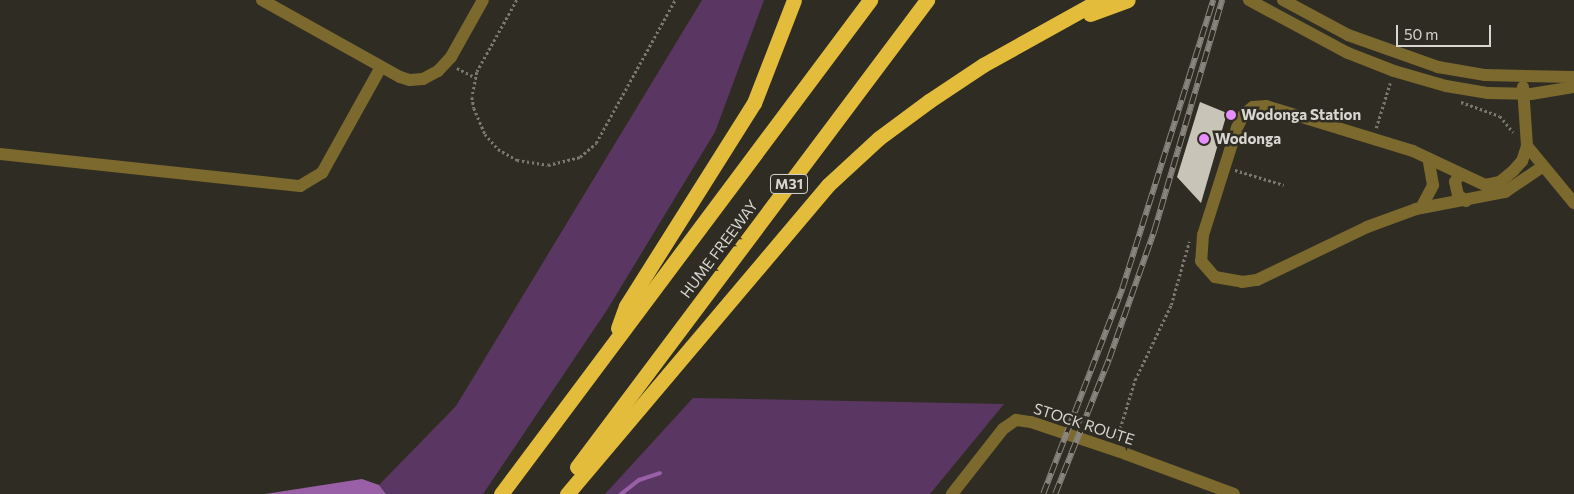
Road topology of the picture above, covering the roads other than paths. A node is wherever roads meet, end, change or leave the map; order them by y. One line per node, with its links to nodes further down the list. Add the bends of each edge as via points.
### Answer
1 (262, 0): 11 (street)
2 (483, 0): 11 (street, via 450,57 438,71 423,79 400,77)
3 (794, 0): 24 (highway, via 754,103 626,306)
4 (870, 0): 24 (highway, HUME FREEWAY / M31)
5 (927, 0): 26 (highway, HUME FREEWAY / M31)
6 (1100, 0): 10 (highway)
7 (1128, 0): 10 (highway)
8 (1248, 0): 15 (street, via 1392,74 1446,86)
9 (1283, 0): 12 (street, via 1348,35 1438,67 1485,76)
10 (1043, 33): 27 (highway, via 982,66 930,101 879,138 828,185)
11 (381, 67): 17 (street, via 322,173 300,186)
12 (1525, 78): 13 (street); 15 (street)
13 (1574, 78)
14 (1574, 87): 15 (street)
15 (1522, 94): 16 (street)
16 (1527, 146): 19 (street); 20 (street, via 1522,161 1500,182 1485,184)
17 (0, 154)
18 (1428, 158): 20 (street); 23 (street, via 1433,186); 23 (street, via 1260,106 1253,107 1244,114 1224,167 1200,252 1204,268 1215,277 1242,282 1257,280 1350,234)
19 (1542, 167): 21 (street, via 1505,192); 22 (street)
20 (1460, 174): 21 (street, via 1456,182 1458,195)
21 (1466, 201): 23 (street)
22 (1574, 203)
23 (1421, 208)
24 (613, 343): 25 (highway, HUME FREEWAY / M31)
25 (501, 494)
26 (556, 494)
27 (566, 494)
28 (952, 494): 29 (street, STOCK ROUTE, via 1002,429 1016,420 1113,450)
29 (1234, 494)

